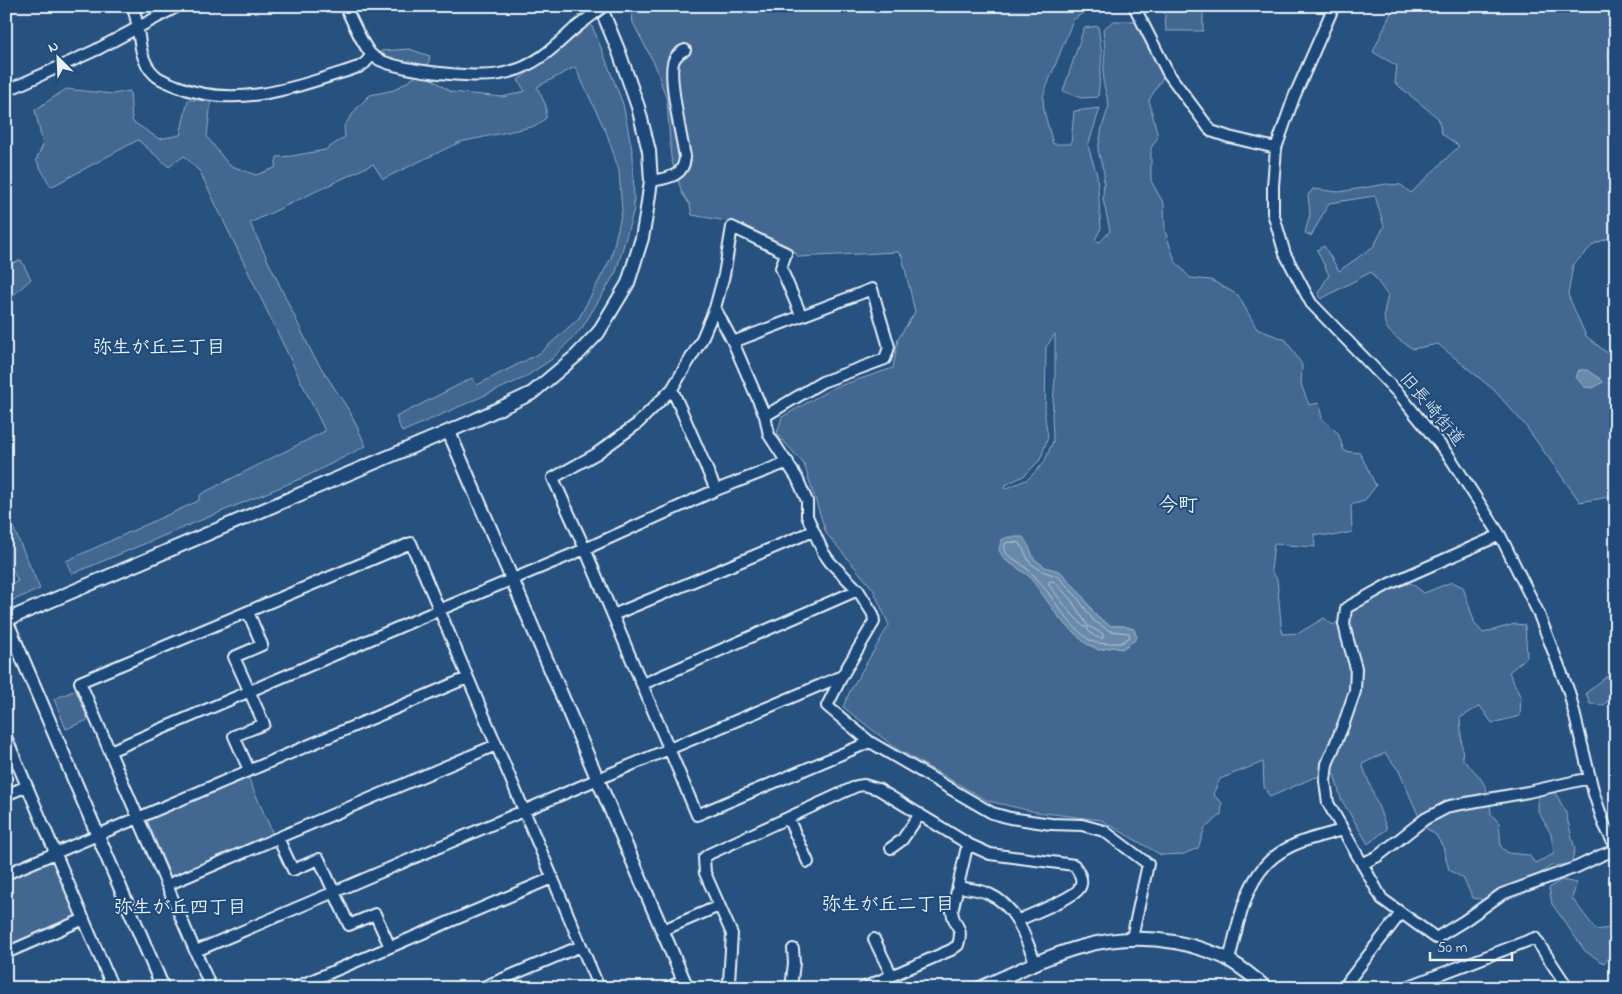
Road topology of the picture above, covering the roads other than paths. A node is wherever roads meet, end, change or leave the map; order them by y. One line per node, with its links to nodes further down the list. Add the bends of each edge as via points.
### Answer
1 (132, 6): 8 (street)
2 (178, 6): 8 (street)
3 (345, 6): 10 (street)
4 (600, 6): 13 (street, via 638,107 649,151)
5 (604, 6): 10 (street, bridge, via 550,51 521,68 499,74 471,75 414,69 385,62)
6 (1134, 6): 12 (street, via 1168,73 1211,131)
7 (1334, 6): 12 (street, 旧長崎街道, via 1294,97)
8 (138, 26): 10 (street, via 145,62 154,75 191,92 205,94 238,97 285,90 359,67); 11 (street, via 96,50)
9 (685, 50): 13 (street, via 674,60 672,76 685,165 670,177)
10 (372, 55)
11 (6, 91)
12 (1276, 148): 23 (street, 旧長崎街道, via 1274,213 1285,254 1311,304 1399,394 1449,456)
13 (651, 181): 19 (street, via 642,238 628,283 598,333 532,392)
14 (715, 308): 15 (street, via 732,227 786,253 780,268); 16 (street); 17 (street, via 701,341)
15 (801, 316): 16 (street); 18 (street, via 872,290 889,347 885,359 822,382)
16 (733, 342): 18 (street)
17 (672, 389): 21 (street); 24 (street, via 637,424 596,454 553,478)
18 (765, 416): 20 (street, via 769,435)
19 (449, 432): 25 (street); 30 (street)
20 (788, 462): 21 (street); 22 (street, via 807,501 807,516)
21 (716, 490): 24 (street)
22 (813, 531): 26 (street, via 826,557); 29 (street)
23 (1500, 535): 42 (street, 旧長崎街道, via 1538,612 1569,692); 49 (street, via 1390,584 1346,608 1344,624 1356,668 1355,691 1327,764 1325,781 1328,803)
24 (585, 549): 25 (street); 29 (street)
25 (512, 580): 27 (street); 41 (street)
26 (858, 590): 31 (street, via 873,614 874,622); 33 (street)
27 (438, 610): 28 (street, via 412,543); 32 (street); 34 (street)
28 (248, 612): 34 (street, via 262,645 234,657); 39 (street, via 80,682)
29 (613, 615): 33 (street)
30 (6, 620): 50 (street)
31 (842, 676): 36 (street, via 828,706); 38 (street)
32 (468, 678): 37 (street); 40 (street)
33 (643, 684): 38 (street)
34 (249, 691): 39 (street); 40 (street, via 264,724 234,736)
35 (6, 737): 43 (street)
36 (870, 742): 38 (street, via 697,815); 69 (street, via 992,813 1104,831 1148,864)
37 (496, 745): 45 (street); 51 (street)
38 (670, 749): 41 (street)
39 (110, 751): 47 (street)
40 (249, 770): 47 (street)
41 (598, 778): 45 (street); 67 (street)
42 (1590, 778): 54 (street, 旧長崎街道, via 1604,824); 57 (street, via 1450,806 1425,819 1378,856)
43 (27, 786): 44 (street); 55 (street)
44 (6, 795)
45 (524, 810): 59 (street); 62 (street)
46 (920, 814): 48 (street, via 864,785); 52 (street); 53 (street, via 902,840)
47 (138, 817): 50 (street); 60 (street)
48 (788, 818): 56 (street); 63 (street, via 704,858 705,873)
49 (1342, 830): 57 (street); 75 (street, via 1280,852 1258,873 1246,896)
50 (97, 834): 55 (street); 80 (street)
51 (278, 838): 60 (street); 62 (street, via 293,870 319,859)
52 (970, 845): 61 (street); 66 (street, via 990,854 1064,863 1080,872 1082,882 1078,890)
53 (892, 848)
54 (1616, 849): 64 (street, via 1502,894 1436,938)
55 (56, 854): 58 (street); 65 (street)
56 (808, 862)
57 (1362, 864): 64 (street, via 1382,899)
58 (6, 874)
59 (552, 878): 70 (street); 71 (street)
60 (167, 885): 73 (street)
61 (958, 887): 66 (street, via 988,893 1012,910); 77 (street, via 952,916 961,932 958,945)
62 (334, 891): 71 (street, via 349,925 375,914); 73 (street)
63 (719, 906): 67 (street); 86 (street, via 732,934)
64 (1401, 913): 91 (street)
65 (84, 919): 74 (street); 79 (street)
66 (1017, 921): 76 (street)
67 (662, 930): 78 (street)
68 (874, 938): 77 (street)
69 (1132, 938): 75 (street, via 1192,946); 76 (street, via 1082,946)
70 (581, 946): 83 (street); 84 (street)
71 (390, 947): 82 (street)
72 (793, 949): 87 (street)
73 (196, 951): 81 (street)
74 (6, 953)
75 (1228, 960): 90 (street)
76 (1036, 964): 89 (street)
77 (892, 976): 88 (street)
78 (685, 984): 85 (street)
79 (111, 987)
80 (163, 988)
81 (211, 988)
82 (294, 988)
83 (481, 988)
84 (599, 988)
85 (667, 988)
86 (730, 988)
87 (791, 988)
88 (863, 988)
89 (980, 988)
90 (1266, 988)
91 (1346, 988)
92 (1404, 988): 93 (street, via 1535,938)
93 (1567, 988)

